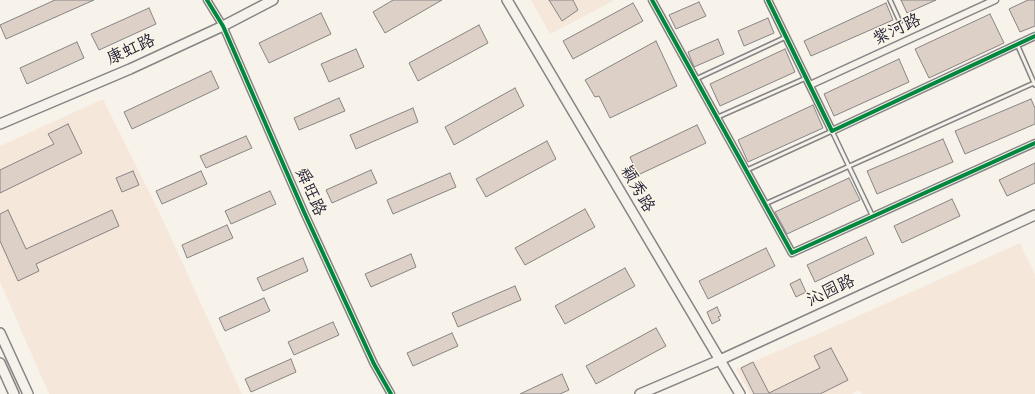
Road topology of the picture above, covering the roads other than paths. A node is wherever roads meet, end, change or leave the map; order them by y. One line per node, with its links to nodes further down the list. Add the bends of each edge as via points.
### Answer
1 (207, 0): 9 (street, 舜旺路)
2 (273, 0): 9 (main road, 康虹路)
3 (507, 0): 27 (main road, 颖秀路)
4 (652, 0): 14 (street)
5 (768, 0): 11 (street)
6 (890, 0): 8 (lane)
7 (995, 0): 16 (street, 紫河路)
8 (900, 22)
9 (223, 26): 18 (main road, 康虹路); 31 (street, 舜旺路, via 304,212 374,364)
10 (1035, 36): 12 (street)
11 (786, 37): 13 (street); 14 (lane)
12 (1017, 44): 15 (lane); 19 (street)
13 (806, 78): 16 (street); 17 (lane)
14 (696, 79): 17 (street)
15 (1035, 84): 21 (lane)
16 (810, 85): 19 (street)
17 (718, 117): 22 (street)
18 (0, 124)
19 (832, 131): 21 (lane); 22 (lane)
20 (1035, 143): 25 (street)
21 (849, 166): 23 (lane); 25 (lane)
22 (746, 170): 23 (street)
23 (765, 204): 25 (street, via 792,254)
24 (1035, 215): 27 (main road, 沁园路)
25 (873, 217)
26 (0, 333): 30 (main road)
27 (720, 360): 32 (main road, 沁园路); 33 (main road, 颖秀路)
28 (0, 363): 29 (main road)
29 (14, 394)
30 (28, 394)
31 (391, 394)
32 (640, 394)
33 (740, 394)

